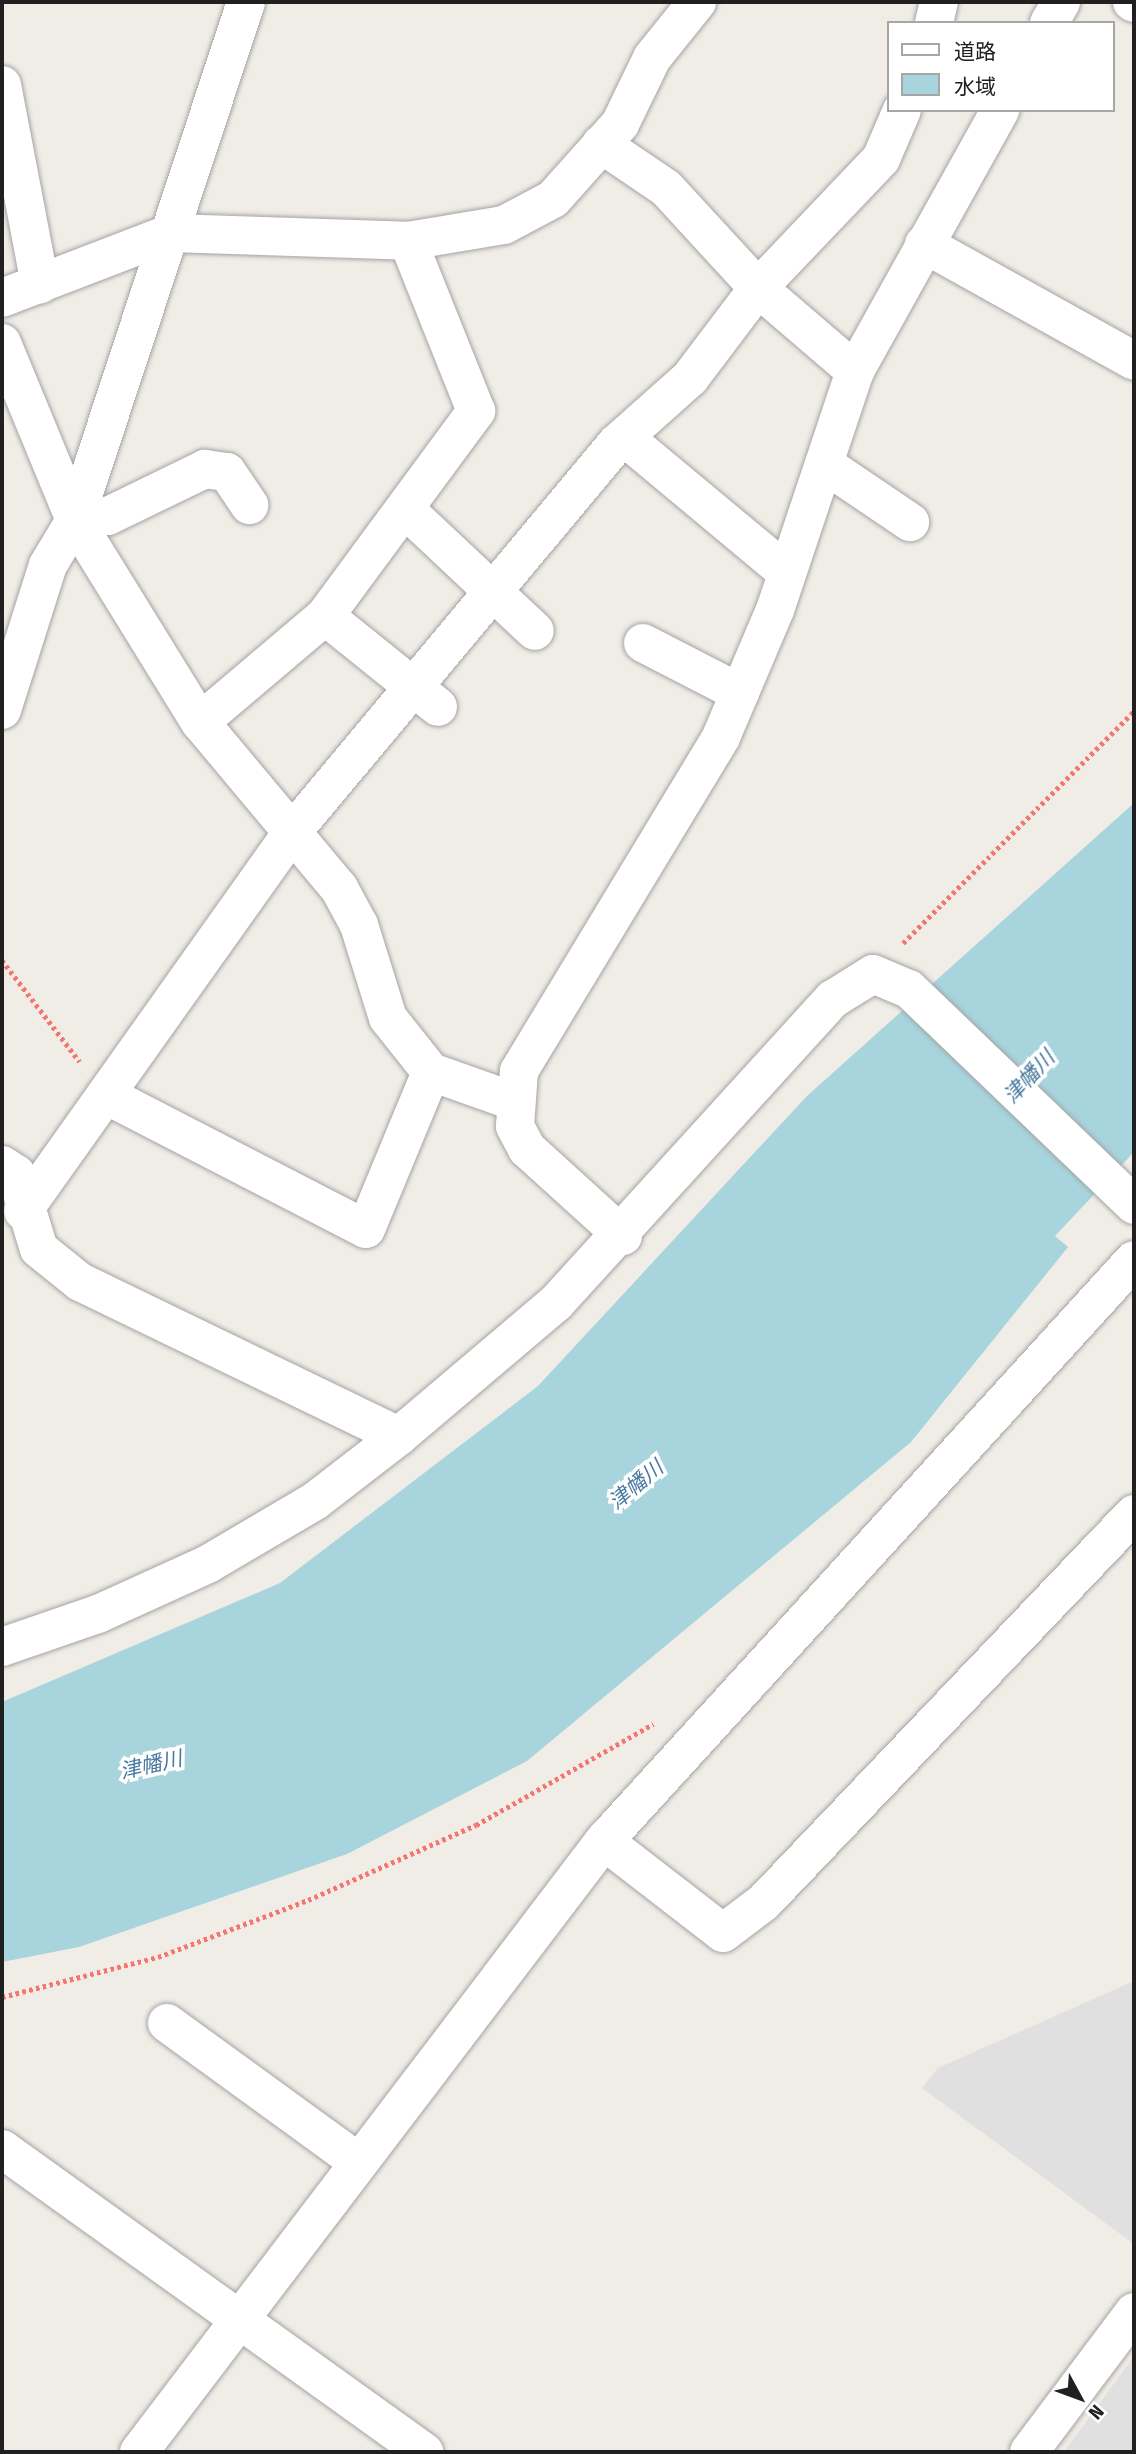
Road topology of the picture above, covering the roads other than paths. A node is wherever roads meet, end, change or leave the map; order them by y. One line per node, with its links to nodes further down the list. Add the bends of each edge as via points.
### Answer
1 (246, 2): 11 (street)
2 (697, 2): 10 (street, via 652,58 620,124)
3 (939, 2): 5 (street)
4 (1061, 2): 6 (street)
5 (934, 21)
6 (1050, 21)
7 (2, 85): 14 (street)
8 (901, 112): 15 (street, via 881,159)
9 (999, 112): 13 (street)
10 (601, 144): 12 (street, via 553,199 504,225); 15 (street, via 666,188)
11 (171, 233): 12 (street); 14 (street); 24 (street)
12 (408, 241): 23 (street, via 476,411)
13 (925, 244): 18 (street); 19 (street)
14 (40, 284): 16 (street)
15 (758, 288): 19 (street); 20 (street, via 690,378)
16 (2, 298)
17 (2, 343): 24 (street)
18 (1134, 361)
19 (855, 371): 21 (street)
20 (624, 437): 26 (street); 27 (street)
21 (824, 464): 25 (street); 26 (street)
22 (249, 505): 24 (street, via 227,472 205,469 108,516)
23 (405, 509): 27 (street); 28 (street)
24 (75, 520): 33 (street, via 48,565); 34 (street)
25 (910, 522)
26 (787, 573): 31 (street)
27 (495, 588): 29 (street); 32 (street)
28 (325, 616): 32 (street); 34 (street)
29 (535, 631)
30 (643, 643): 31 (street)
31 (740, 693): 38 (street, via 720,737 519,1071)
32 (426, 696): 35 (street)
33 (2, 710)
34 (200, 722): 35 (street)
35 (294, 830): 36 (street, via 359,925 387,1018); 37 (street)
36 (431, 1072): 37 (street, via 366,1229); 38 (street)
37 (106, 1095): 41 (street)
38 (513, 1101): 42 (street, via 527,1149)
39 (2, 1165): 41 (street, via 16,1174)
40 (1123, 1194): 42 (street, via 909,989 873,974 823,1009)
41 (23, 1211): 44 (street, via 38,1249 80,1282)
42 (623, 1236): 44 (street, via 556,1303)
43 (1134, 1260): 47 (street)
44 (399, 1436): 46 (street, via 315,1501 208,1564 98,1614)
45 (1134, 1514): 47 (street, via 764,1902 723,1933)
46 (2, 1647)
47 (604, 1841): 50 (street)
48 (167, 2023): 50 (street)
49 (2, 2149): 52 (street)
50 (357, 2161): 52 (street)
51 (1134, 2312): 55 (street)
52 (238, 2317): 53 (street); 54 (street)
53 (139, 2452)
54 (424, 2452)
55 (1029, 2452)

